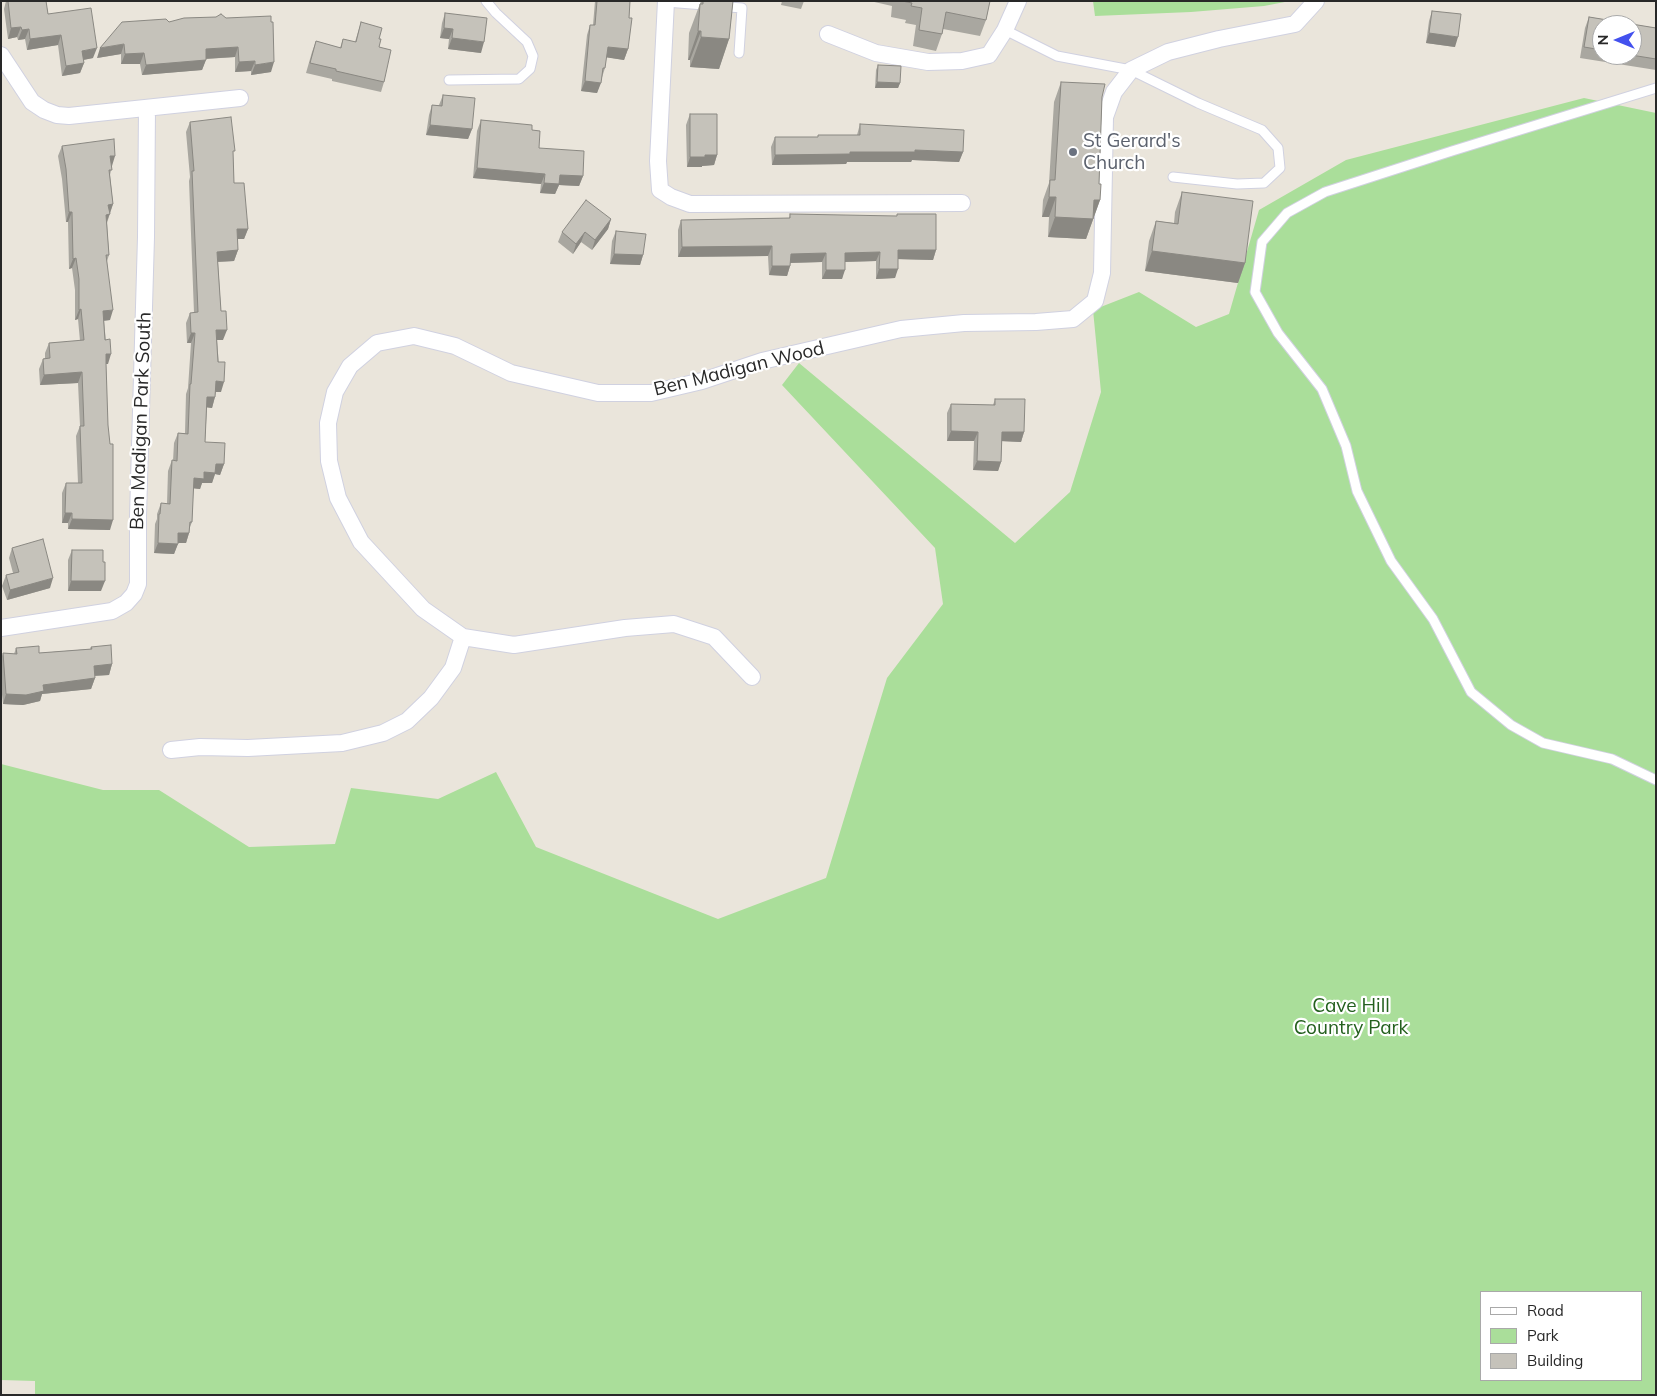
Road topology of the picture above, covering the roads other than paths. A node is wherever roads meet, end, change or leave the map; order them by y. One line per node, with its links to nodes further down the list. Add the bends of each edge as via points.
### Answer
1 (486, 1): 10 (lane, via 527,42 533,56 530,69 518,79)
2 (1018, 1): 5 (street)
3 (1316, 1): 9 (street, Ben Madigan Wood, via 1295,24 1168,52)
4 (666, 2): 7 (lane, via 742,8); 15 (street, via 658,161 660,190 690,204)
5 (1005, 30): 6 (street, via 989,55 962,61 928,62 876,54); 9 (lane, via 1057,56)
6 (828, 34)
7 (739, 54)
8 (1, 55): 13 (street, via 32,102 57,115)
9 (1130, 70): 14 (lane, via 1262,130 1278,148 1280,168 1264,183 1236,184); 17 (street, Ben Madigan Wood, via 1114,92 1106,117 1102,273 1095,300 1073,319 901,329 762,361 702,381 651,393 598,393 511,373 455,346 414,336 377,343 350,366 335,392 328,423 329,460 338,498 361,542 423,609)
10 (449, 80)
11 (1656, 88): 20 (lane, via 1325,192 1287,213 1262,242 1254,292 1278,333 1322,389 1346,446 1357,492 1391,561 1434,619 1471,692 1511,726 1543,743 1612,759)
12 (240, 98): 13 (street)
13 (147, 108): 16 (street, Ben Madigan Park South, via 138,584 126,603 112,611)
14 (1173, 177)
15 (962, 202)
16 (1, 628)
17 (463, 637): 18 (street, Ben Madigan Wood, via 514,645 674,624 714,637); 19 (street, via 453,668 431,698 407,721 383,733 342,743)
18 (752, 677)
19 (171, 750)
20 (1656, 780)

